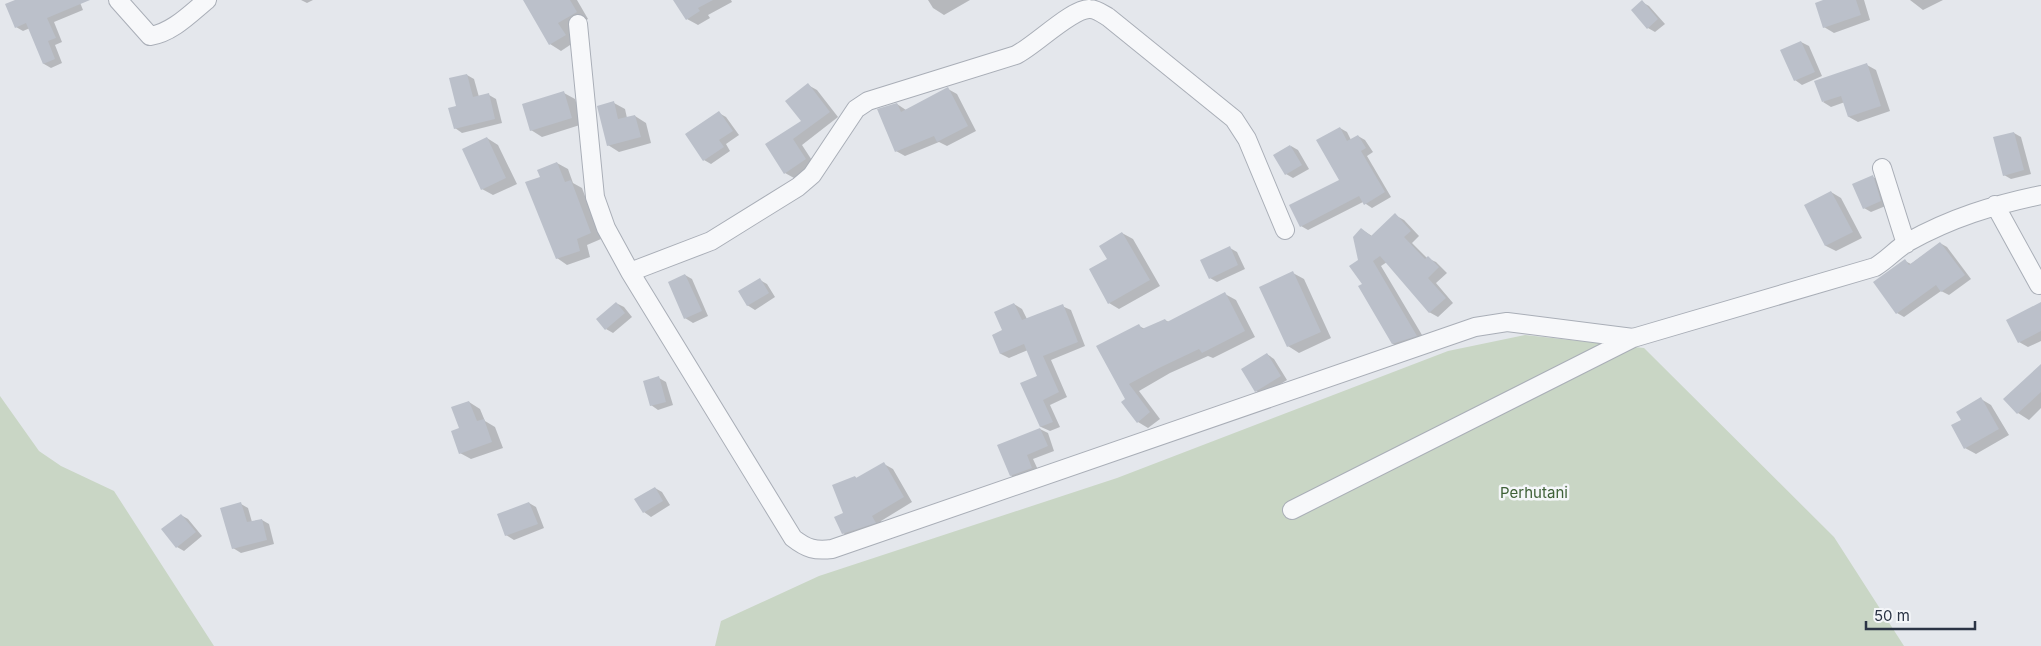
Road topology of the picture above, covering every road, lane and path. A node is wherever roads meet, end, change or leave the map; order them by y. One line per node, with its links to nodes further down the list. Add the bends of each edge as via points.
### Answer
1 (118, 0): 2 (street, via 150,36 172,28)
2 (207, 0)
3 (578, 24): 9 (street, via 595,197 606,228)
4 (1882, 168): 8 (street)
5 (2041, 195): 6 (street)
6 (1995, 205): 8 (street, via 1949,221); 10 (street)
7 (1285, 230): 9 (street, via 1247,139 1234,119 1108,17 1092,9 1073,13 1033,46 1016,55 868,101 856,109 812,175 798,187 711,241)
8 (1906, 244): 11 (street, via 1875,267)
9 (630, 272): 11 (street, via 793,538 806,548 818,551 842,546 1475,327 1507,322)
10 (2040, 285)
11 (1633, 338): 12 (street)
12 (1292, 510)

